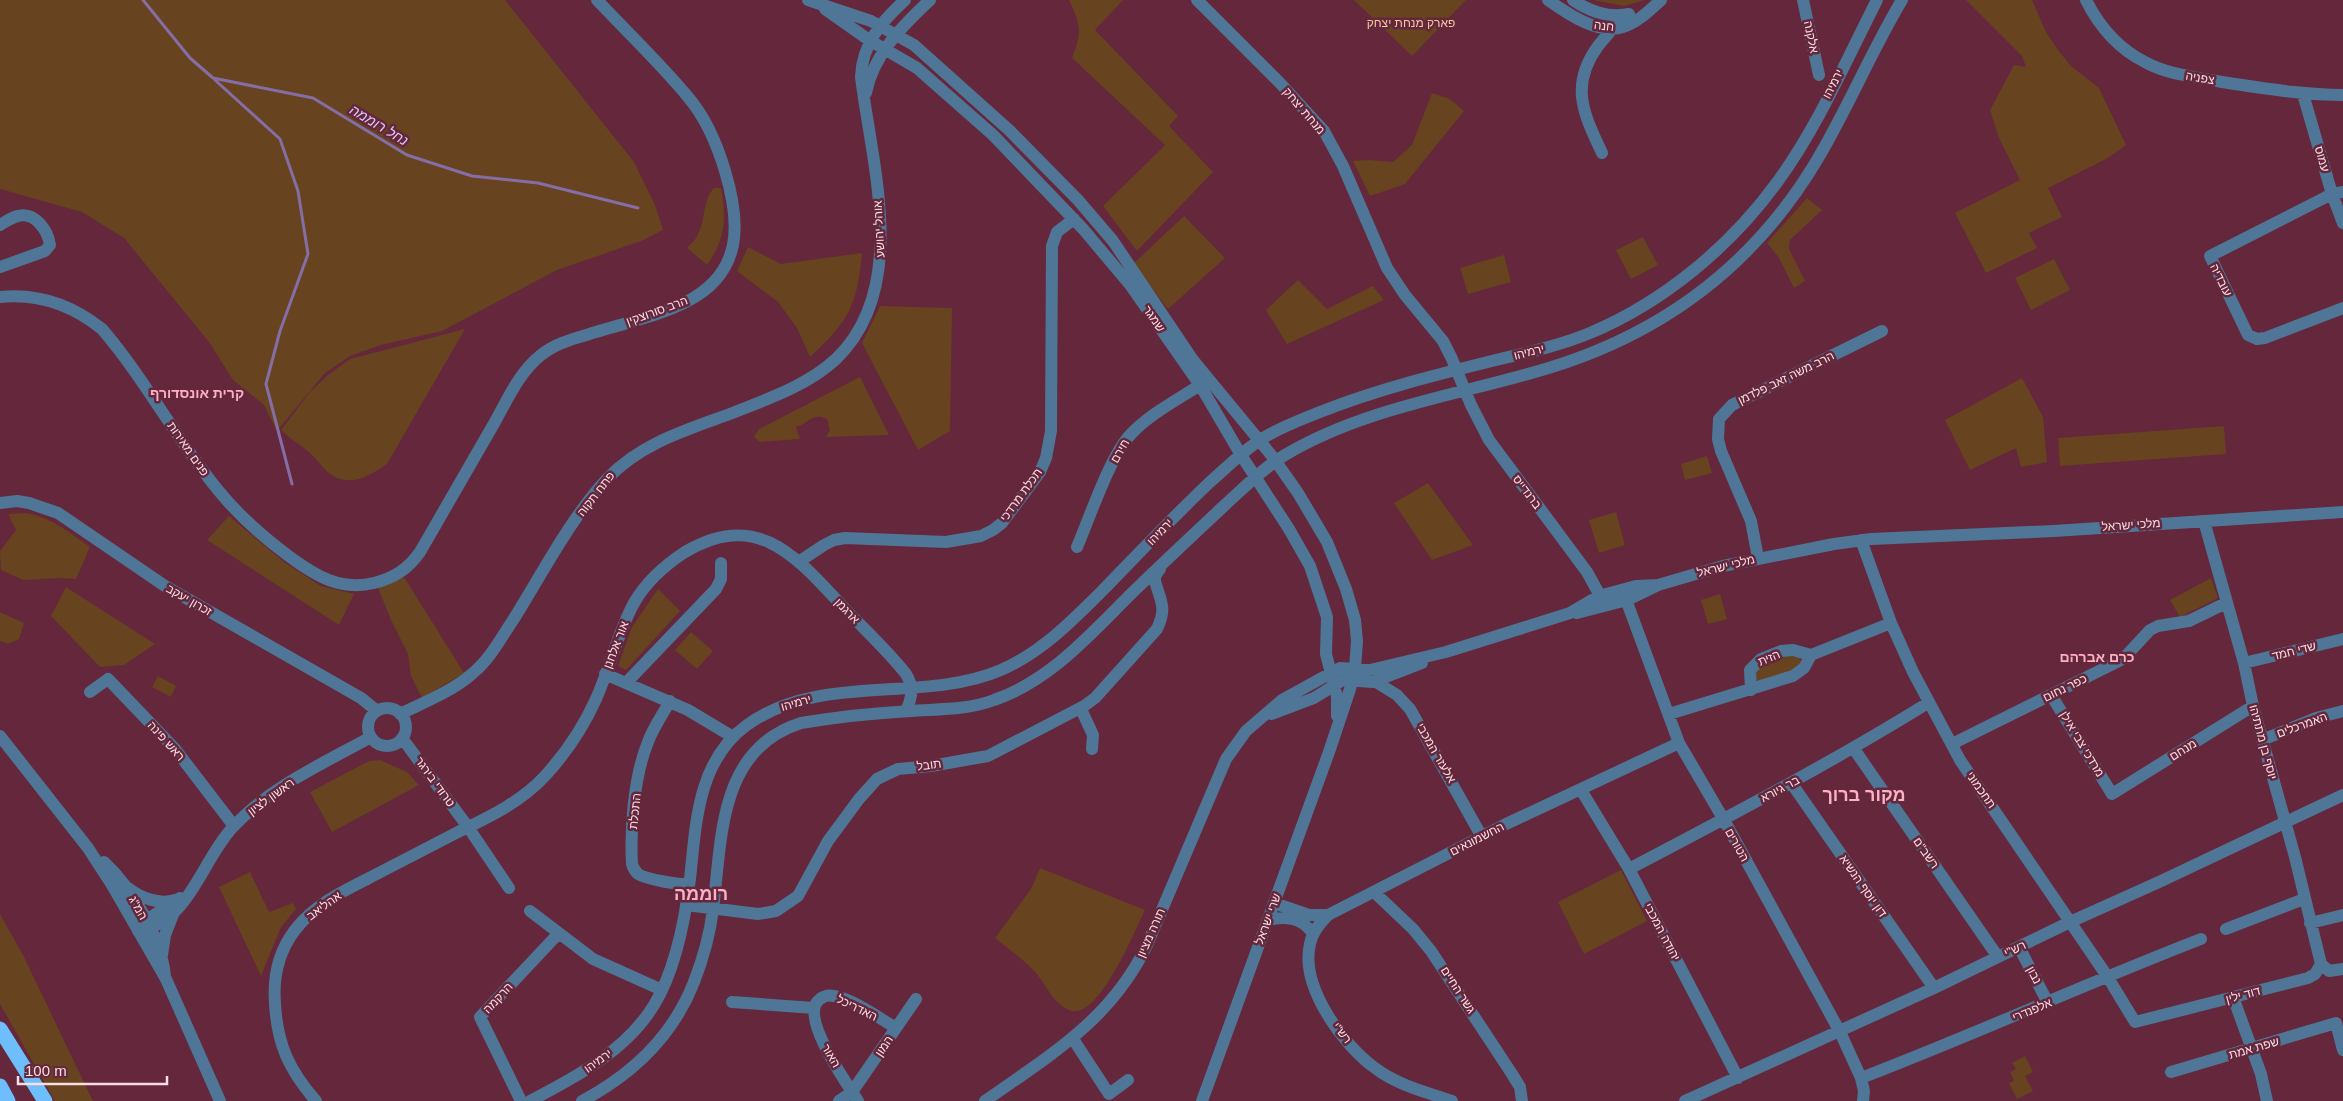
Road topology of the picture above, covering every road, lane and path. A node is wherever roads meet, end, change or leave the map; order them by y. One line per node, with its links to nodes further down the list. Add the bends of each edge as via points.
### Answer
1 (597, 0): 53 (street, הרב סורוצקין, via 688,97 711,133 735,210 736,230 732,249 725,266 712,283 688,302 566,341 540,355 511,394 420,552 404,570)
2 (808, 0): 13 (street)
3 (905, 0): 15 (street, אוהל יהושע)
4 (930, 0): 17 (street, אוהל יהושע)
5 (1197, 0): 35 (street, מנחת יצחק, via 1324,131 1376,246 1388,283 1429,333)
6 (1548, 0): 16 (street, חנה, via 1590,24)
7 (1573, 0): 14 (street, חנה, via 1595,11)
8 (1803, 0): 20 (street, אלקנה)
9 (1877, 0): 35 (street, ירמיהו, via 1814,123 1778,182 1744,223 1703,262 1652,299 1590,332 1541,349)
10 (1902, 0): 37 (street, ירמיהו, via 1809,173 1764,232 1717,280 1671,314 1611,346 1539,371)
11 (2086, 0): 21 (street, צפניה, via 2110,36 2146,63 2194,77)
12 (1660, 1): 14 (street, חנה, via 1649,9); 16 (street, חנה, via 1633,22)
13 (821, 6): 15 (street, שמגר); 18 (street, שמגר)
14 (1622, 16): 16 (street)
15 (881, 26): 17 (street, שמגר); 18 (street, אוהל יהושע)
16 (1614, 28): 24 (street, via 1589,62 1582,87 1586,117)
17 (897, 35): 19 (street, אוהל יהושע); 26 (street, שמגר, via 924,53 1003,124)
18 (869, 40): 19 (street, שמגר); 23 (street, אוהל יהושע, via 861,77)
19 (885, 49): 23 (street, אוהל יהושע, via 871,74); 27 (street, שמגר, via 917,68 943,90 999,141)
20 (1819, 75)
21 (2303, 94): 22 (street, צפניה); 25 (street, עמוס)
22 (2343, 95)
23 (865, 110): 34 (street, אוהל יהושע, via 880,217 880,264 874,296)
24 (1602, 153)
25 (2338, 193): 28 (street, עמוס); 32 (street, עובדיה, via 2213,254 2211,261 2248,335 2257,339)
26 (1078, 200): 27 (street); 38 (street, שמגר, via 1116,246 1193,360)
27 (1074, 219): 36 (street, שמגר, via 1131,286); 50 (street, תכלת מרדכי, via 1054,238 1050,444 1040,472 1002,523 981,536 946,542 834,540)
28 (2343, 223)
29 (0, 226): 30 (street, via 19,215 28,216 38,220 50,245 45,251)
30 (0, 267)
31 (0, 297): 53 (street, פנים מאירות, via 32,297 57,302 102,329 218,490 262,536 309,571 324,580 349,586)
32 (2343, 308)
33 (1882, 331): 49 (street, הרב משה זאב פלדמן, via 1732,405 1719,419 1717,429 1721,451 1751,521)
34 (850, 342): 85 (street, פתח תקוה, via 836,358 803,381 779,394 652,444 618,468 583,509 486,660 460,683)
35 (1453, 370): 37 (street, ברנדייס); 38 (street, ירמיהו, via 1332,408)
36 (1200, 385): 40 (street, שמגר); 48 (street, חירם, via 1130,435 1112,466)
37 (1465, 391): 39 (street, ירמיהו, via 1363,420); 58 (street, ברנדייס, via 1496,450 1587,572)
38 (1259, 440): 40 (street, ירמיהו); 41 (street, שמגר)
39 (1292, 451): 41 (street, ירמיהו); 43 (street, via 1290,471)
40 (1241, 454): 42 (street, שמגר); 73 (street, ירמיהו, via 1187,504 1077,617 1035,650 984,676)
41 (1275, 461): 42 (street, ירמיהו); 43 (street, שמגר)
42 (1255, 477): 52 (street, ירמיהו); 70 (street, שמגר, via 1297,542 1319,589 1326,617 1326,654)
43 (1298, 493): 68 (street, שמגר, via 1327,542 1346,589 1357,631)
44 (0, 503): 82 (street, זכרון יעקב, via 29,503 58,513 165,586 361,698)
45 (2343, 512): 46 (street, מלכי ישראל)
46 (2204, 520): 47 (street, מלכי ישראל); 60 (street, יוסף בן מתתיהו)
47 (1862, 543): 49 (street, מלכי ישראל); 63 (street, תחכמוני)
48 (1076, 547)
49 (1758, 558): 54 (street, מלכי ישראל)
50 (800, 561): 69 (street, אור אלחנן, via 765,541 737,534 725,535 694,547 660,571 635,601); 73 (street, ארגמן, via 894,661)
51 (721, 563): 72 (street, via 721,579 716,589)
52 (1161, 567): 56 (street, ירמיהו); 57 (street, תובל, via 1155,576)
53 (389, 578)
54 (1658, 585): 55 (street, מלכי ישראל); 59 (street, מלכי ישראל)
55 (1636, 586): 58 (street, מלכי ישראל); 59 (street, via 1629,592)
56 (1136, 590): 57 (street, via 1150,585); 83 (street, ירמיהו, via 1052,670 1025,686 976,705)
57 (1158, 590): 81 (street, תובל, via 1164,606 1156,629 1095,698)
58 (1599, 596): 61 (street, via 1599,604); 62 (street, מלכי ישראל)
59 (1627, 600): 61 (street, מלכי ישראל); 86 (street, הטורים)
60 (2226, 603): 67 (street, יוסף בן מתתיהו); 76 (street, כפר נחום, via 2189,621 2150,630 2123,659)
61 (1593, 609): 62 (street, מלכי ישראל)
62 (1570, 613): 65 (street, מלכי ישראל)
63 (1891, 622): 66 (street); 78 (street, תחכמוני)
64 (2343, 638): 67 (street, שדי חמד)
65 (1446, 652): 68 (street, מלכי ישראל); 71 (street, מלכי ישראל)
66 (1810, 655): 74 (street, הזית, via 1799,673); 74 (street, הזית, via 1793,650 1761,658 1750,670)
67 (2244, 663): 80 (street, יוסף בן מתתיהו)
68 (1354, 673): 70 (street, מלכי ישראל, via 1340,668); 71 (street, מלכי ישראל, via 1365,682); 79 (street, שרי ישראל)
69 (605, 674): 72 (street); 104 (street, אור אלחנן, via 579,734 546,776 500,810)
70 (1332, 678): 96 (street, שרי ישראל, via 1338,712); 148 (street, תורה מציון, via 1282,700 1237,742 1226,758 1147,945 1132,973)
71 (1376, 682): 79 (street, via 1359,691); 105 (street, אלעזר המכבי, via 1397,695 1410,710)
72 (626, 683): 77 (street)
73 (907, 688): 83 (street, ארגמן); 89 (street, ירמיהו, via 793,703 759,717)
74 (1751, 690): 86 (street, הזית)
75 (90, 692): 103 (street, ראש פינה, via 108,678 180,755)
76 (2051, 694): 93 (street, כפר נחום); 99 (street, מרדכי צבי אילן)
77 (670, 701): 89 (street); 109 (street, התכלת, via 643,757 635,798 632,864 637,873)
78 (1928, 703): 93 (street, תחכמוני); 94 (street, בר גיורא)
79 (1345, 706): 96 (street, שרי ישראל)
80 (2253, 706): 91 (street, יוסף בן מתתיהו); 99 (street, מנחם)
81 (1081, 709): 95 (street, via 1093,735); 117 (street, תובל, via 988,756 898,769 881,777 870,785 828,841 792,902 768,913)
82 (377, 711): 85 (street, via 389,708); 88 (street, via 369,720)
83 (906, 711): 117 (street, ירמיהו, via 801,723 779,732 762,745 743,768 725,808)
84 (2343, 711): 91 (street, האמרכלים, via 2316,718)
85 (400, 714): 90 (street, via 406,726)
86 (1669, 714): 92 (street, הטורים)
87 (0, 736): 106 (street, המ"ג)
88 (371, 737): 90 (street, via 386,746); 103 (street, ראשון לציון, via 274,793)
89 (733, 737): 109 (street, ירמיהו, via 715,760 703,788)
90 (402, 738): 104 (street, טרודי בירגר)
91 (2262, 740): 102 (street, יוסף בן מתתיהו)
92 (1679, 743): 98 (street, החשמונאים); 101 (street, הטורים)
93 (1952, 744): 123 (street, תחכמוני)
94 (1854, 748): 97 (street, בר גיורא); 132 (street, רשב"ם)
95 (1092, 749)
96 (1329, 752): 115 (street, שרי ישראל)
97 (1792, 784): 101 (street, בר גיורא); 137 (street, דון יוסף הנשיא)
98 (1581, 790): 105 (street, החשמונאים); 107 (street, יהודה המכבי)
99 (2112, 794)
100 (2343, 795): 102 (street, רש"י)
101 (1724, 820): 107 (street, בר גיורא); 147 (street, הטורים)
102 (2285, 822): 114 (street, יוסף בן מתתיהו); 123 (street, רש"י)
103 (234, 826): 108 (street, ראשון לציון, via 214,851)
104 (468, 827): 111 (street, טרודי בירגר); 160 (street, אהליאב, via 329,900 303,921 287,942 275,981 278,1032 291,1068)
105 (1482, 836): 112 (street, החשמונאים)
106 (88, 848): 110 (street, המ"ג); 125 (street, המ"ג)
107 (1629, 869): 152 (street, יהודה המכבי)
108 (196, 883): 113 (street, ראשון לציון); 119 (street, ראשון לציון)
109 (683, 883): 116 (street, ירמיהו)
110 (126, 887): 113 (street, via 153,900); 125 (street, המ"ג)
111 (509, 888)
112 (1374, 892): 120 (street, החשמונאים); 168 (street, גשר החיים, via 1413,929 1442,966 1520,1087)
113 (180, 898): 125 (street, ראשון לציון)
114 (2304, 899): 124 (street, יוסף בן מתתיהו); 126 (street)
115 (1274, 902): 120 (street, via 1309,915); 122 (street, שרי ישראל)
116 (686, 905): 117 (street, תובל); 138 (street, ירמיהו)
117 (713, 909): 163 (street, ירמיהו, via 708,940 694,983 665,1035 631,1069)
118 (530, 911): 127 (street)
119 (174, 912): 125 (street, ראשון לציון); 131 (street)
120 (1328, 915): 128 (street, רש"י)
121 (2343, 915): 124 (street)
122 (1268, 920): 128 (street, via 1295,920 1307,926); 166 (street, שרי ישראל)
123 (2070, 922): 130 (street, רש"י); 135 (street, תחכמוני)
124 (2310, 923): 133 (street, יוסף בן מתתיהו)
125 (144, 927): 131 (street, המ"ג); 136 (street, המ"ג)
126 (2226, 929)
127 (558, 934): 138 (street, via 593,959); 161 (street, הרקמה, via 480,1017)
128 (1313, 934): 167 (street, רש"י, via 1308,954 1312,982 1338,1030 1376,1069)
129 (2201, 939): 135 (street, אלפנדרי)
130 (2020, 947): 132 (street, רש"י); 142 (street, נבון)
131 (162, 955): 136 (street, המ"ג)
132 (1998, 957): 137 (street, רש"י)
133 (2321, 964): 134 (street, via 2328,971); 139 (street, דוד ילין, via 2311,976)
134 (2343, 969)
135 (2106, 976): 142 (street, אלפנדרי); 144 (street, תחכמוני)
136 (166, 979): 159 (street, המ"ג)
137 (1934, 988): 147 (street, רש"י)
138 (662, 990): 162 (street, ירמיהו, via 646,1017 609,1054 573,1079)
139 (2233, 997): 144 (street, דוד ילין); 149 (street)
140 (916, 1000): 145 (street, המון)
141 (732, 1002): 143 (street)
142 (2048, 1003): 153 (street, אלפנדרי)
143 (814, 1008): 145 (street, האדריכל, via 822,998 835,996); 156 (street, האור, via 820,1036)
144 (2135, 1022)
145 (896, 1028): 156 (street, המון)
146 (0, 1030): 158 (highway)
147 (1840, 1032): 152 (street, רש"י); 153 (street, הטורים)
148 (1073, 1039): 154 (street, via 1109,1094); 165 (street, תורה מציון)
149 (2252, 1048): 150 (street, שפת אמת, via 2336,1023); 151 (street, שפת אמת); 171 (street)
150 (2343, 1050)
151 (2171, 1072)
152 (1738, 1078): 169 (street, רש"י)
153 (1862, 1078): 170 (street, הטורים)
154 (1128, 1080)
155 (0, 1086): 157 (highway)
156 (855, 1097): 164 (street)
157 (8, 1101)
158 (45, 1101)
159 (220, 1101)
160 (316, 1101)
161 (521, 1101)
162 (530, 1101)
163 (582, 1101)
164 (839, 1101)
165 (984, 1101)
166 (1201, 1101)
167 (1452, 1101)
168 (1522, 1101)
169 (1685, 1101)
170 (1864, 1101)
171 (2267, 1101)

